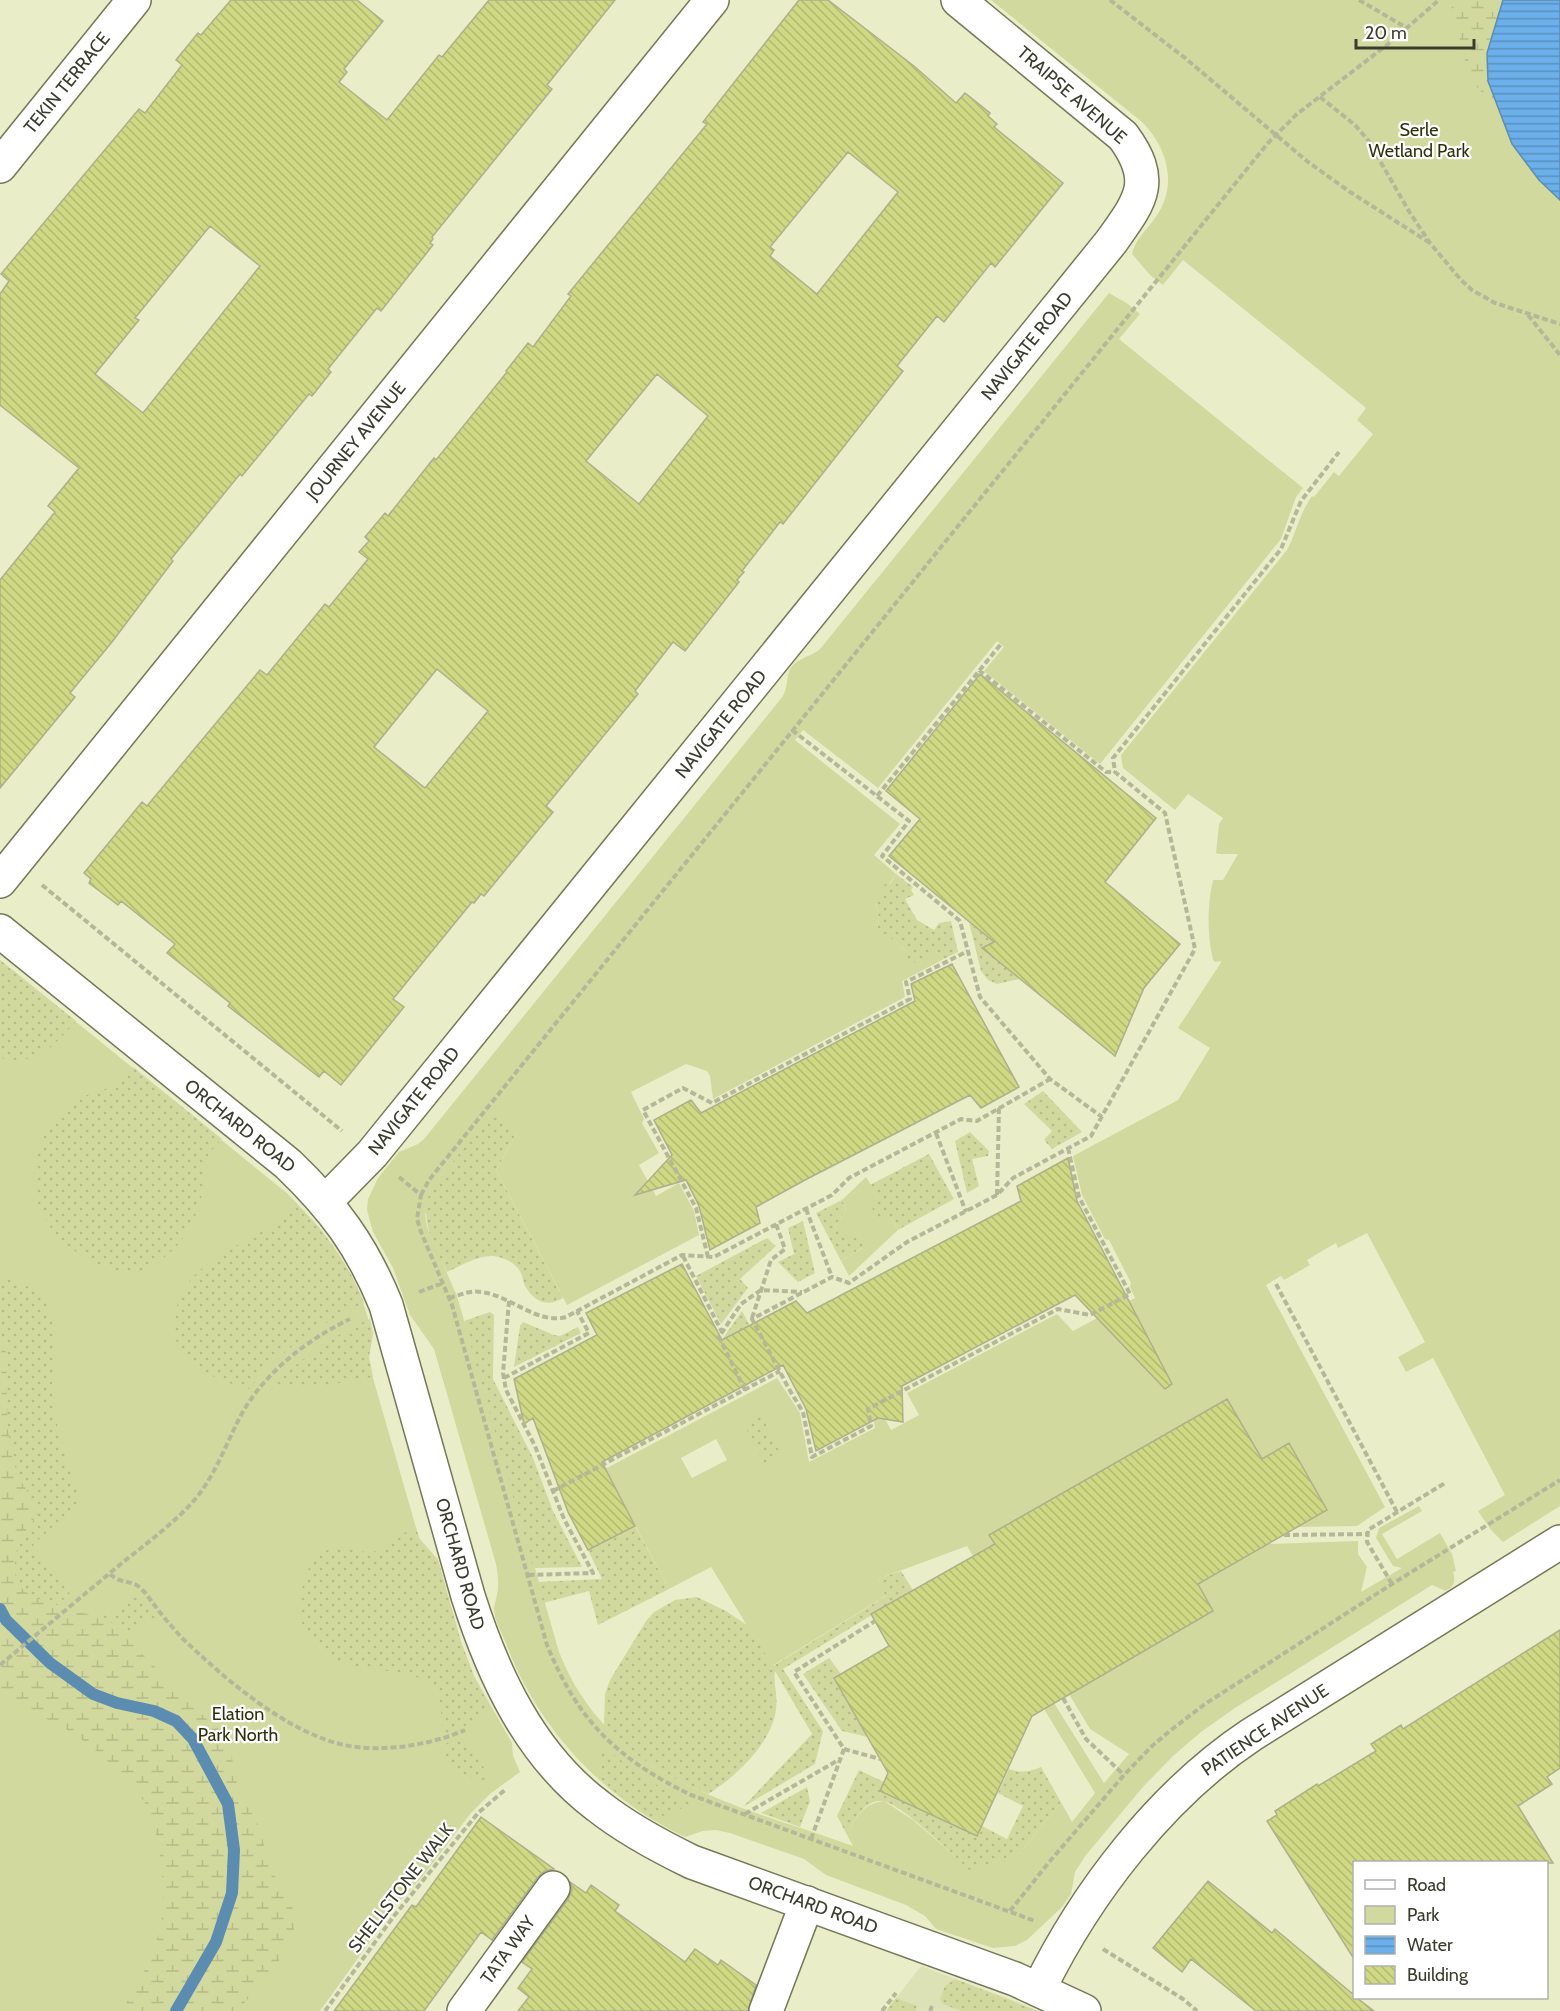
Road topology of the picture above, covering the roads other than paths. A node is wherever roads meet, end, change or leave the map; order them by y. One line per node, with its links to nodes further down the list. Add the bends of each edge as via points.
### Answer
1 (134, 0): 4 (street, TEKIN TERRACE)
2 (712, 0): 6 (street, JOURNEY AVENUE)
3 (958, 0): 5 (street, TRAIPSE AVENUE, via 1101,116 1137,154 1143,172 1141,191 1133,211)
4 (0, 166)
5 (1111, 242): 8 (street, NAVIGATE ROAD, via 372,1154)
6 (7, 872)
7 (0, 931): 8 (street, ORCHARD ROAD, via 288,1164)
8 (326, 1202): 11 (street, ORCHARD ROAD, via 357,1245 386,1305 479,1631 512,1704 531,1734 570,1782 623,1824 692,1862)
9 (1560, 1542): 12 (street, PATIENCE AVENUE, via 1222,1755 1194,1778 1160,1813 1088,1903)
10 (553, 1888): 13 (street, TATA WAY)
11 (807, 1903): 12 (street, ORCHARD ROAD); 14 (street)
12 (1039, 1989): 15 (street, ORCHARD ROAD)
13 (464, 2011)
14 (766, 2011)
15 (1084, 2011)

